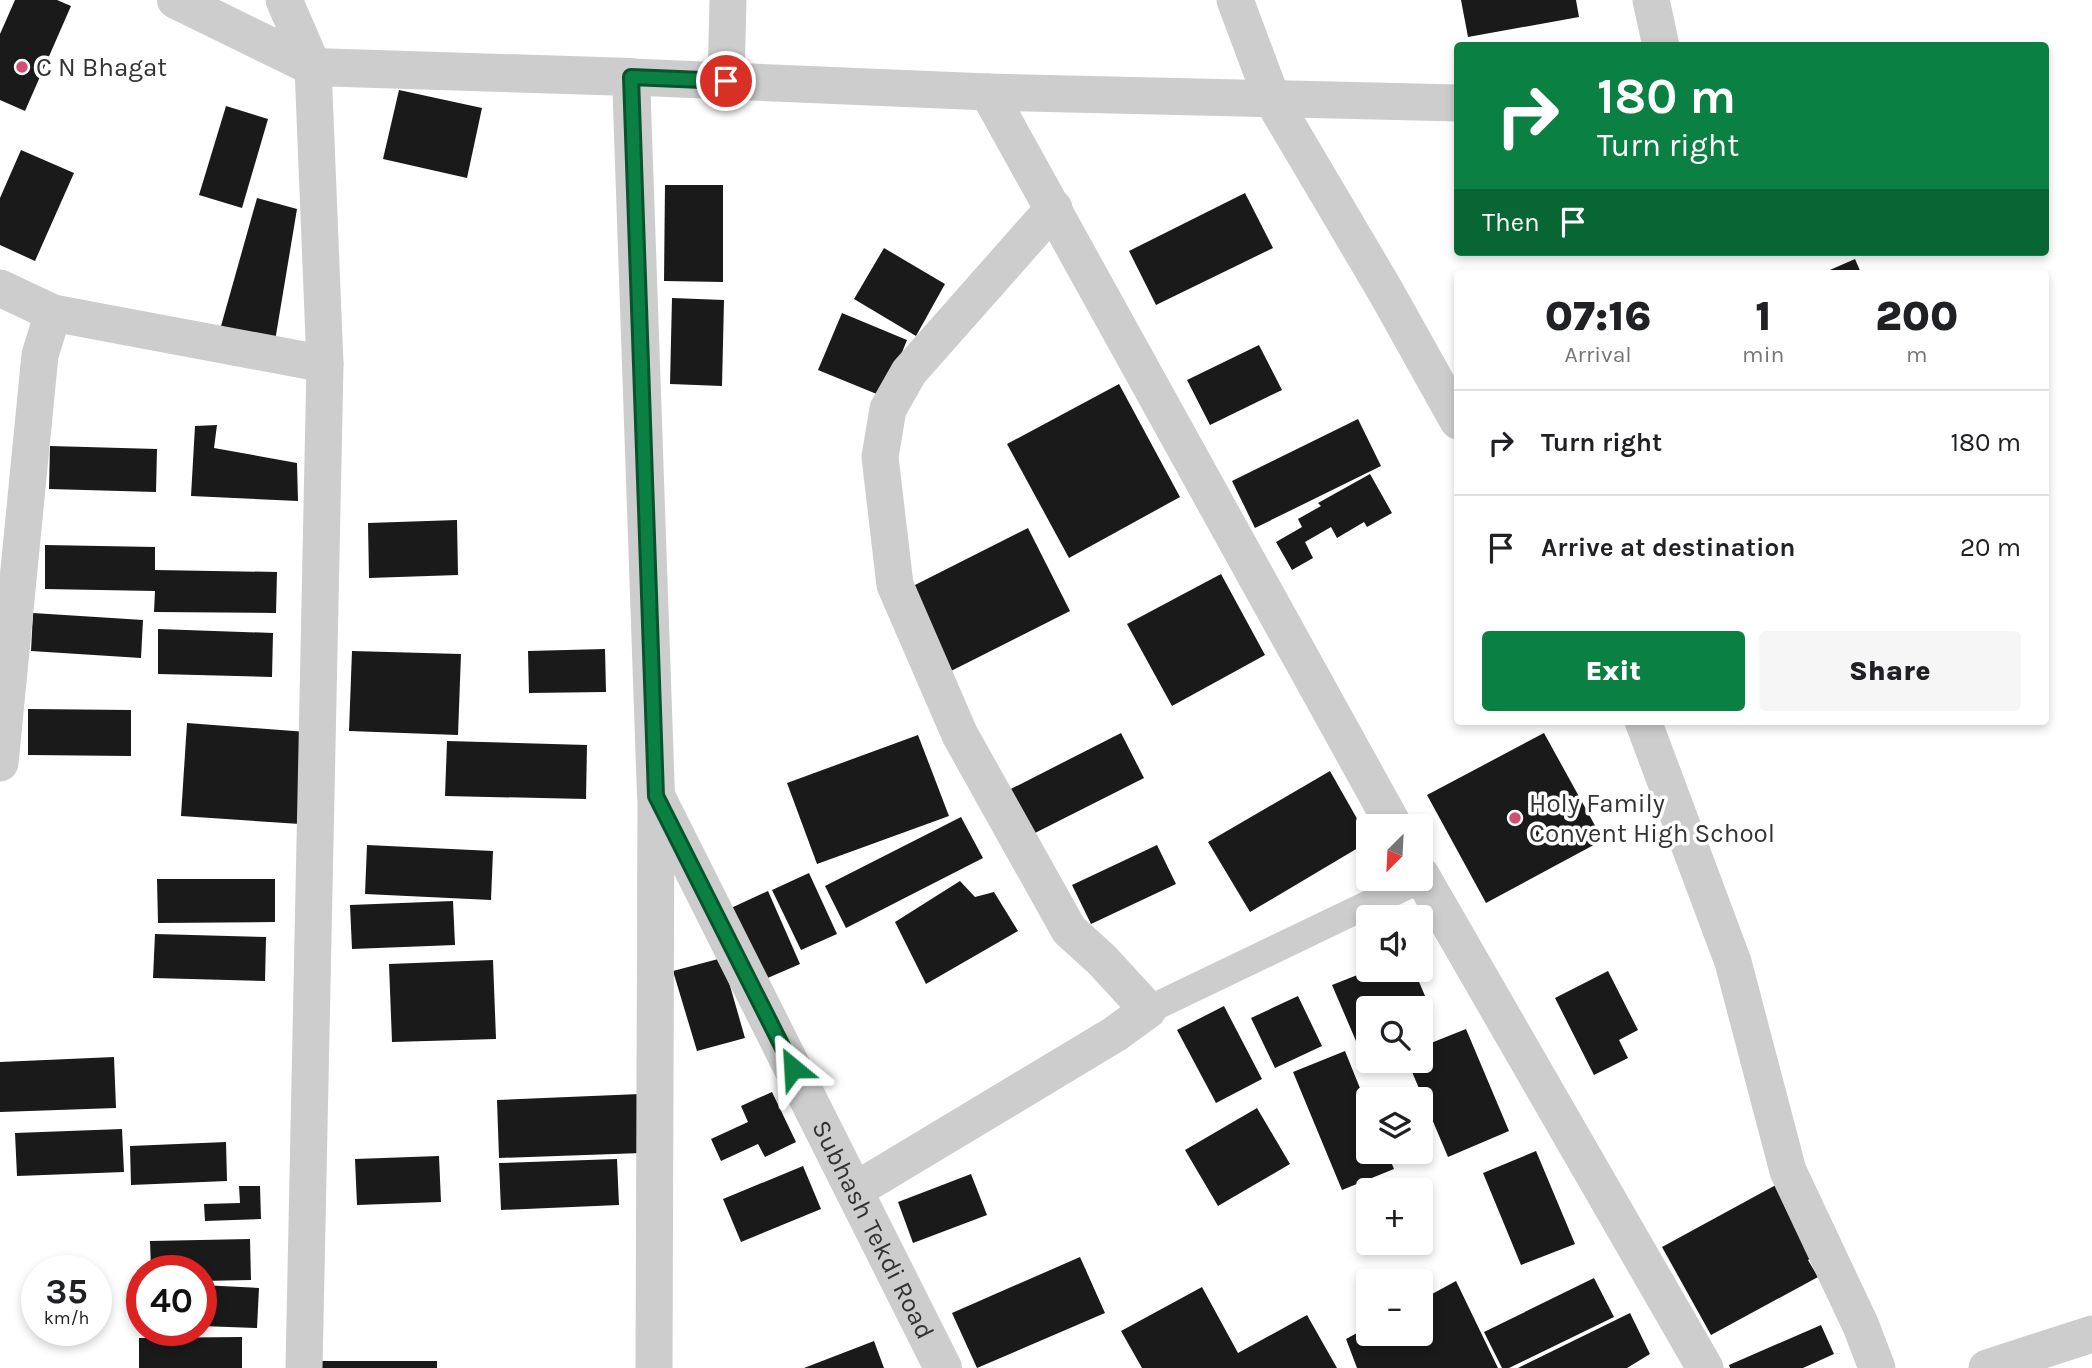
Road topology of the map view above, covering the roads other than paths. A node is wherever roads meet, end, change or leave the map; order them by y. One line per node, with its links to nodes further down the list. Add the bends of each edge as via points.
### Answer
1 (176, 0): 7 (street)
2 (284, 0): 7 (street)
3 (728, 0): 9 (street)
4 (1235, 0): 11 (street)
5 (1651, 0): 6 (street)
6 (1660, 42)
7 (313, 67): 8 (street); 16 (street)
8 (631, 77): 9 (street); 20 (street, Subhash Tekdi Road)
9 (726, 81): 10 (street)
10 (988, 92): 11 (street); 13 (street)
11 (1272, 99): 12 (street); 17 (street)
12 (1454, 103)
13 (1054, 208): 21 (street); 24 (street, via 909,373 888,409 880,457 895,585 960,735 1069,930)
14 (0, 288): 15 (street)
15 (53, 313): 16 (street); 19 (street, via 40,355)
16 (325, 364): 27 (street)
17 (1454, 414)
18 (1644, 725): 31 (street, via 1733,962 1788,1171)
19 (0, 763)
20 (656, 796): 25 (street, Subhash Tekdi Road); 28 (street)
21 (1387, 814)
22 (1391, 891): 24 (street)
23 (1431, 891): 30 (street)
24 (1148, 1010): 25 (street)
25 (855, 1191): 29 (street, Subhash Tekdi Road)
26 (2092, 1334): 32 (street)
27 (304, 1368)
28 (654, 1368)
29 (943, 1368)
30 (1705, 1368)
31 (1877, 1368)
32 (1987, 1368)

